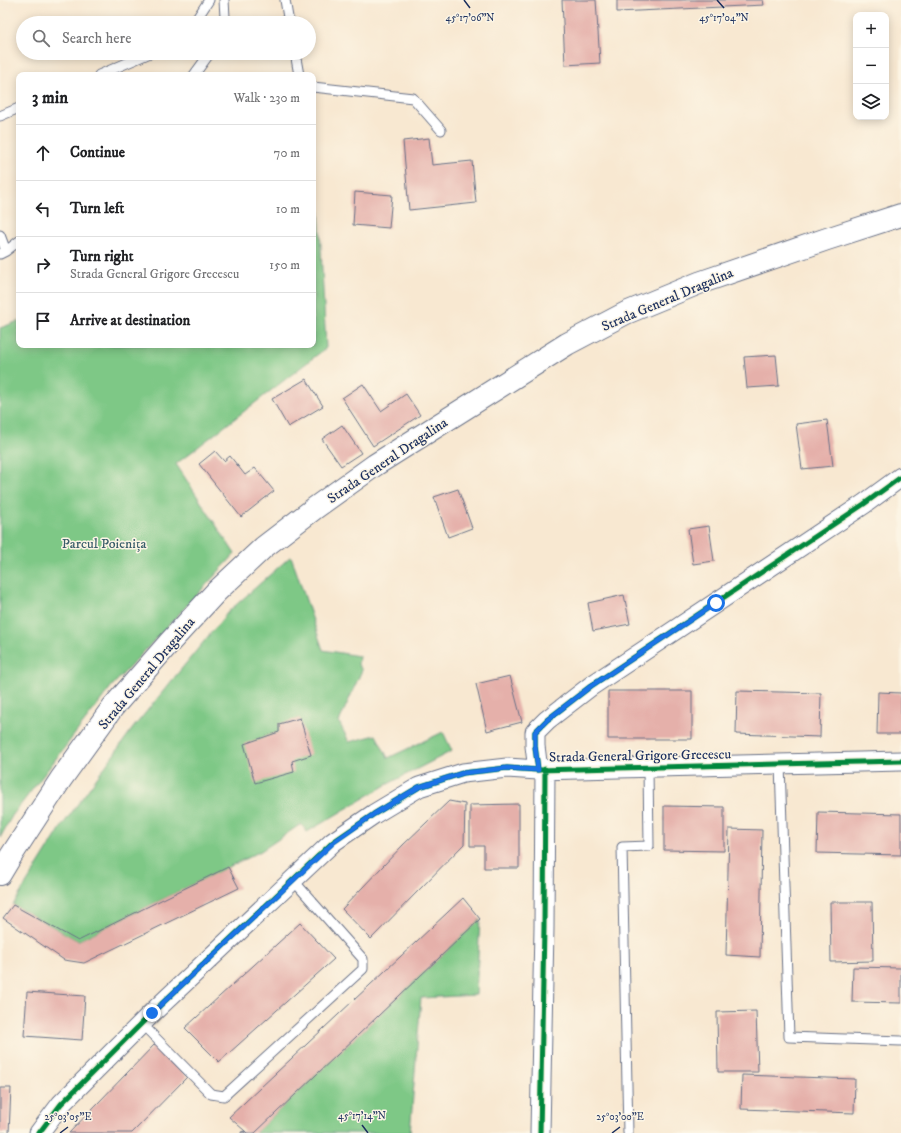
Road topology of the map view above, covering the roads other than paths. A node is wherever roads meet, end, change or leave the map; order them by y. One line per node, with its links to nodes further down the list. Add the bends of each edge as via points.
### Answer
1 (208, 0): 4 (lane)
2 (224, 0): 5 (lane)
3 (285, 0): 6 (lane)
4 (198, 16)
5 (225, 16)
6 (288, 16)
7 (134, 60): 10 (lane)
8 (205, 60): 11 (lane)
9 (296, 60): 12 (lane)
10 (106, 72)
11 (196, 72)
12 (298, 72)
13 (316, 87): 16 (lane, via 413,98)
14 (16, 109): 15 (lane)
15 (0, 116)
16 (441, 130)
17 (901, 215): 26 (main road, Strada General Dragalina, via 699,283 626,313 567,344 375,465 315,508 264,546 216,592 113,708 61,779)
18 (0, 235): 20 (lane)
19 (16, 243): 20 (lane)
20 (3, 253)
21 (901, 478): 25 (street, via 591,686 547,720 535,732 535,746)
22 (901, 761): 23 (street, Strada General Grigore Grecescu)
23 (780, 764): 24 (street, Strada General Grigore Grecescu); 29 (lane, via 789,1037)
24 (648, 767): 25 (street, Strada General Grigore Grecescu); 32 (lane, via 649,846 622,847)
25 (542, 770): 27 (street, Strada General Grigore Grecescu, via 507,768 463,773 419,787 334,842); 31 (street, via 544,936)
26 (0, 874)
27 (293, 880): 28 (street, Strada General Grigore Grecescu); 28 (lane, via 363,959 363,969 224,1096 211,1094)
28 (142, 1024): 30 (street, Strada General Grigore Grecescu, via 61,1104)
29 (901, 1042)
30 (39, 1133)
31 (540, 1133)
32 (628, 1133)

